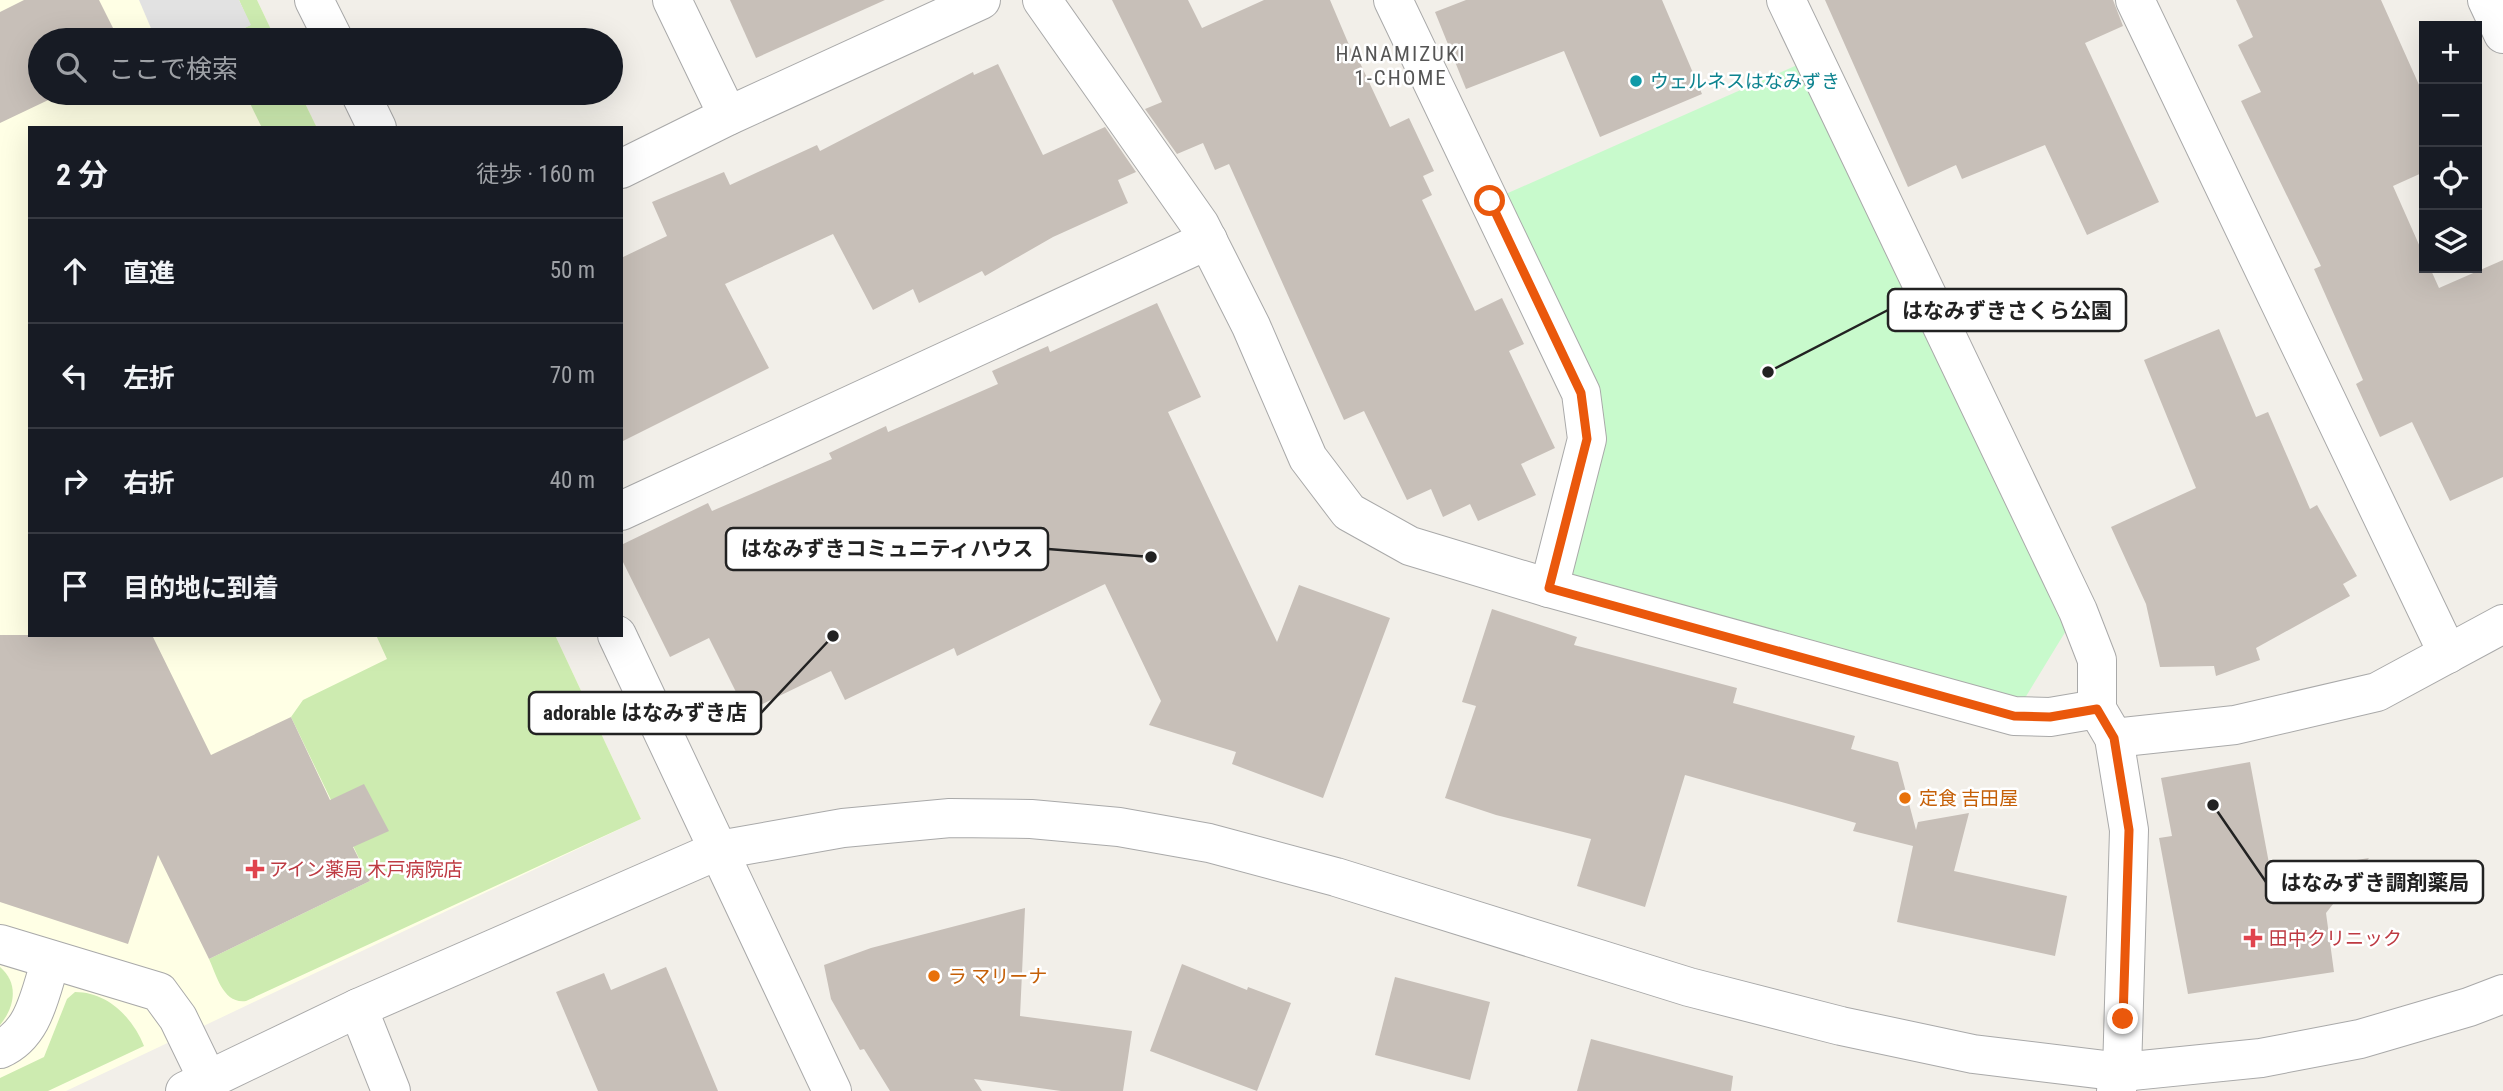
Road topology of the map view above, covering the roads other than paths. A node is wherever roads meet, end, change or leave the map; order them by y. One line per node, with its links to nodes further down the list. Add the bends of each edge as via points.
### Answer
1 (314, 0): 9 (street)
2 (672, 0): 12 (street)
3 (981, 0): 12 (street)
4 (1042, 0): 15 (street)
5 (1393, 0): 17 (street, via 1581,393 1587,439)
6 (1786, 0): 21 (street, via 2078,611 2096,660)
7 (2135, 0): 20 (street)
8 (2487, 0): 10 (street)
9 (328, 28)
10 (2503, 33)
11 (365, 105): 13 (street)
12 (729, 116): 14 (street)
13 (376, 126)
14 (623, 168)
15 (1208, 240): 16 (street); 17 (street, via 1308,458 1349,512 1410,546)
16 (623, 510)
17 (1549, 588): 21 (street, via 2014,716)
18 (2503, 624): 20 (street)
19 (618, 637): 22 (street)
20 (2448, 654): 21 (street, via 2377,692 2235,725)
21 (2106, 724): 28 (street, via 2129,830)
22 (719, 850): 26 (street); 28 (street, via 842,828 950,818 1119,827 1209,843 1336,877 1689,987 1841,1026); 31 (street)
23 (0, 944): 24 (street)
24 (51, 960): 27 (street, via 30,1024); 29 (street, via 159,992 178,1018)
25 (2503, 994): 28 (street, via 2360,1039)
26 (358, 1009): 29 (street); 30 (street)
27 (0, 1049)
28 (2119, 1082)
29 (196, 1085)
30 (391, 1091)
31 (832, 1091)

